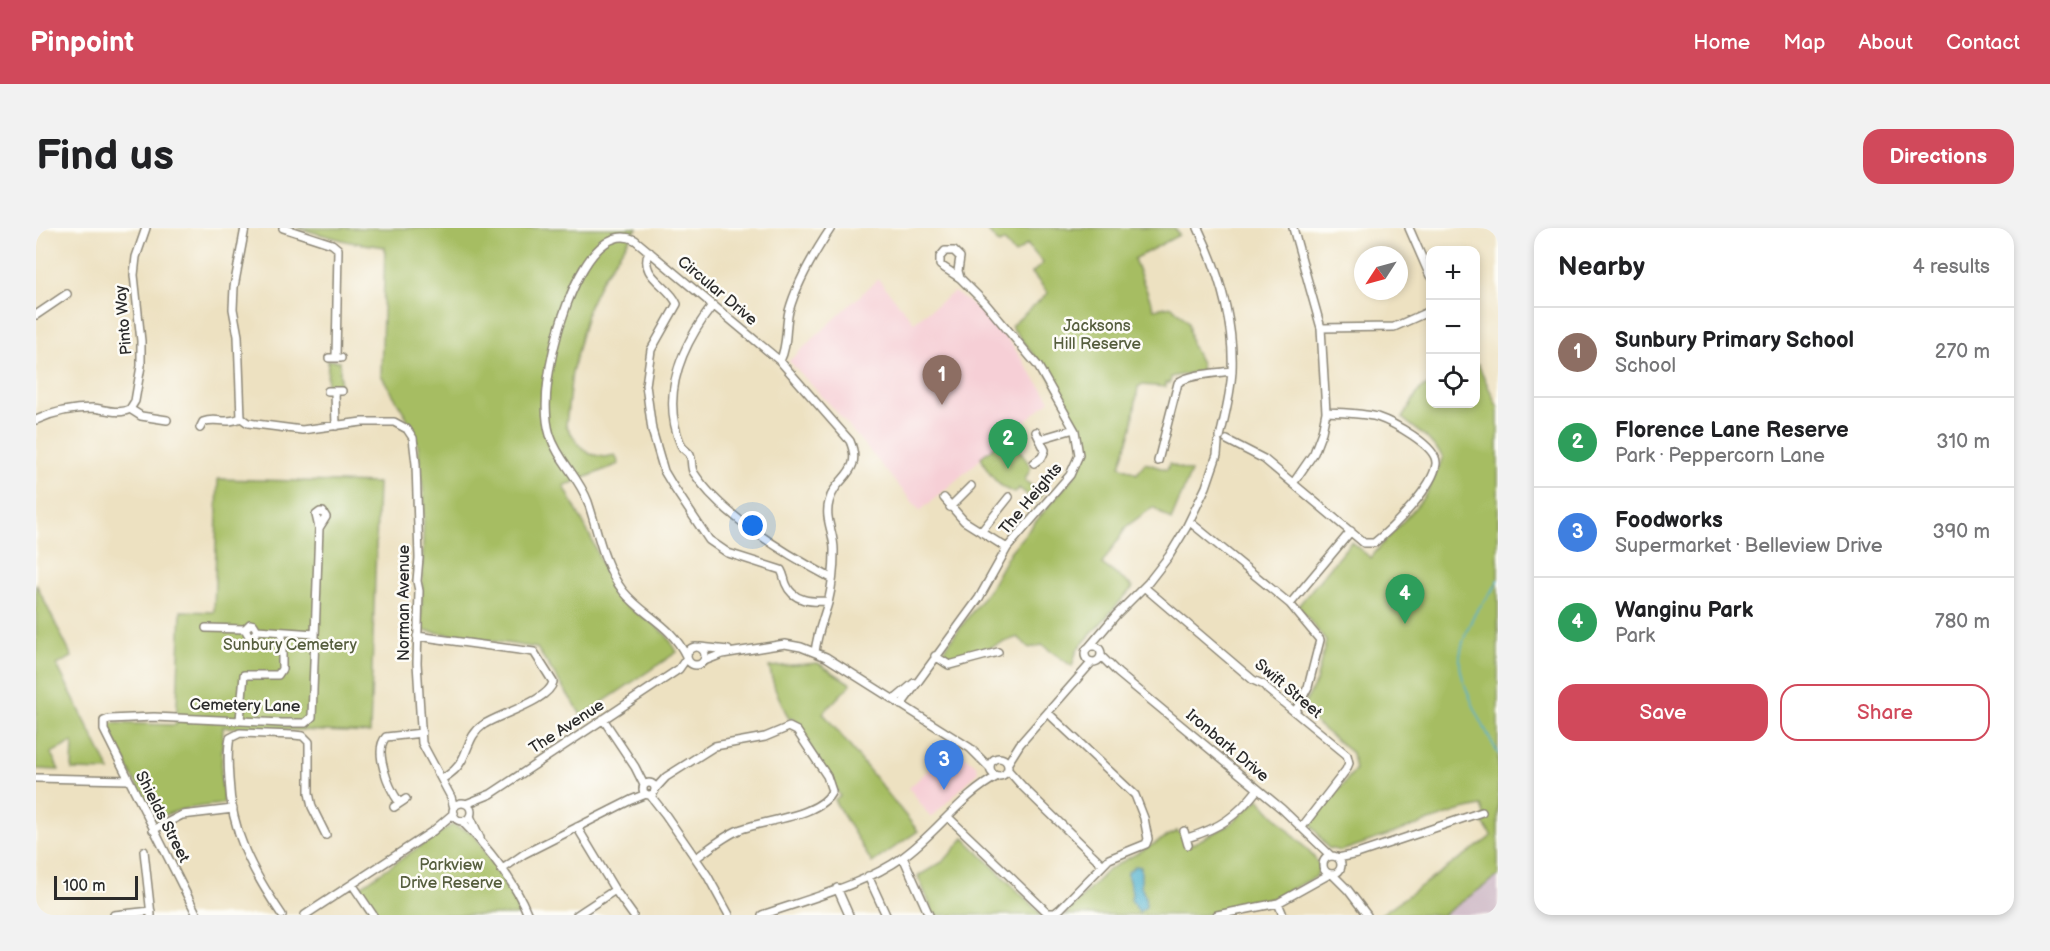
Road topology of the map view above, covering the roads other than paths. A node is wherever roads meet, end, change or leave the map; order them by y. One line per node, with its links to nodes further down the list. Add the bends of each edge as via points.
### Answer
1 (146, 228): 20 (street, Pinto Way, via 134,275 141,366)
2 (284, 228): 16 (street, via 334,244 339,253)
3 (831, 228): 17 (street, via 792,301)
4 (1198, 228): 18 (street, via 1224,297 1230,323)
5 (1293, 228): 15 (street)
6 (1409, 228): 9 (street)
7 (245, 230): 22 (street, via 233,309 238,336)
8 (649, 251): 12 (street, Circular Drive); 43 (street, via 646,259 650,275 677,304 651,350 646,384 655,444 669,480 704,535 717,547 781,570 788,588 797,597 812,602); 58 (street, Circular Drive, via 630,238 619,237 605,244 585,267 569,300 552,360 547,420 558,452 581,486 618,583 670,631)
9 (1426, 265)
10 (960, 278): 27 (street, The Heights, via 1032,358)
11 (66, 294): 14 (street)
12 (713, 305): 17 (street, Circular Drive); 41 (street, via 691,336 674,384 674,413 681,445 690,456 693,472 722,504 778,548)
13 (1426, 313): 15 (street, via 1394,327)
14 (36, 315)
15 (1321, 328): 21 (street)
16 (335, 358)
17 (780, 361): 41 (street, Circular Drive, via 850,441 854,451 851,471 828,505 834,548)
18 (1232, 371): 28 (street); 29 (street, via 1178,383)
19 (335, 391): 25 (street)
20 (130, 409): 23 (street, via 79,409); 24 (street, via 141,416)
21 (1326, 412): 31 (street, via 1314,453); 38 (street, via 1377,417 1397,426 1431,450 1436,463 1419,496 1379,539 1364,543)
22 (241, 418): 25 (street, via 248,423 302,430); 26 (street, via 232,422 207,420)
23 (36, 420)
24 (167, 420)
25 (336, 426): 49 (street, Norman Avenue, via 394,422 413,438)
26 (200, 428)
27 (1074, 429): 30 (street, via 1038,435 1044,452); 40 (street, The Heights, via 1080,450 1074,468)
28 (1223, 442): 31 (street, via 1264,459); 36 (street)
29 (1158, 461)
30 (1034, 463)
31 (1294, 482): 38 (street)
32 (971, 486): 35 (street)
33 (1009, 497): 39 (street)
34 (944, 498): 35 (street)
35 (950, 507): 39 (street)
36 (1190, 522): 42 (street); 44 (street)
37 (319, 528): 48 (street, Cemetery Lane)
38 (1351, 531): 44 (street)
39 (981, 532): 40 (street)
40 (1007, 548): 57 (street, The Heights, via 979,598)
41 (831, 578): 43 (street, Circular Drive)
42 (1144, 587): 46 (street); 66 (street, Swift Street)
43 (828, 601): 53 (street, Circular Drive)
44 (1290, 604): 66 (street, via 1320,640 1308,687)
45 (206, 628): 47 (street, via 245,629 252,636 257,630)
46 (1102, 631): 51 (street); 55 (street)
47 (282, 632): 48 (street); 69 (street, via 282,669 278,675 244,675)
48 (315, 634): 69 (street, Cemetery Lane, via 310,720)
49 (417, 636): 71 (street, Norman Avenue); 79 (street, via 534,652 553,682 530,703 480,727 470,739 460,764)
50 (699, 647): 52 (street); 58 (street, via 690,648); 59 (street, via 704,651)
51 (1089, 647): 55 (street, via 1094,646); 56 (street)
52 (742, 650): 53 (street, via 772,646); 59 (street)
53 (815, 652): 65 (street)
54 (998, 652): 57 (street, via 949,665)
55 (1100, 653): 60 (street); 62 (street, Ironbark Drive)
56 (1084, 655): 60 (street); 63 (street)
57 (935, 656): 65 (street, The Heights)
58 (686, 657): 61 (street); 64 (street, The Avenue, via 679,669)
59 (704, 661): 61 (street)
60 (1093, 662): 62 (street, Ironbark Drive); 63 (street)
61 (694, 665): 64 (street, The Avenue)
62 (1118, 673): 81 (street, Ironbark Drive)
63 (1077, 677): 67 (street)
64 (658, 683): 68 (street, The Avenue)
65 (898, 702): 73 (street)
66 (1295, 712): 93 (street, Swift Street, via 1347,756 1349,763)
67 (1048, 713): 72 (street); 105 (street, via 1140,803 1146,844)
68 (603, 719): 80 (street); 83 (street, The Avenue)
69 (240, 720): 70 (street, Cemetery Lane, via 109,719 104,721)
70 (104, 730): 78 (street, Shields Street)
71 (422, 733): 79 (street, Norman Avenue, via 422,743); 84 (street, via 386,737 382,741 384,769)
72 (1020, 744): 74 (street); 76 (street)
73 (970, 748): 74 (street); 75 (street)
74 (998, 758): 75 (street); 76 (street)
75 (990, 769): 76 (street); 82 (street)
76 (1005, 771): 82 (street); 105 (street)
77 (36, 778): 78 (street)
78 (128, 780): 94 (street, Shields Street)
79 (442, 781): 85 (street, Norman Avenue); 87 (street, Norman Avenue)
80 (649, 789): 92 (street); 104 (street); 104 (street, via 715,746 765,737 789,727 798,730 830,783 830,796 805,812 737,831)
81 (1258, 789): 93 (street, Ironbark Drive); 97 (street, via 1230,819)
82 (974, 792): 90 (street)
83 (490, 794): 85 (street, The Avenue); 89 (street, The Avenue)
84 (400, 802)
85 (464, 804): 87 (street, The Avenue); 89 (street, Norman Avenue)
86 (233, 809): 94 (street, via 182,815); 96 (street, via 228,765 230,738 235,734 303,736 309,742 312,807); 118 (street, via 240,842)
87 (454, 811): 91 (street, Norman Avenue); 95 (street)
88 (1482, 812): 101 (street)
89 (471, 814): 91 (street, The Avenue); 98 (street, Norman Avenue)
90 (948, 817): 102 (street); 105 (street, via 1048,913 1060,909)
91 (460, 821): 95 (street); 98 (street, Norman Avenue)
92 (577, 827): 107 (street); 113 (street)
93 (1302, 827): 99 (street, Ironbark Drive)
94 (153, 830): 117 (street, Shields Street)
95 (433, 831): 111 (street)
96 (327, 835)
97 (1186, 838)
98 (480, 840): 107 (street)
99 (1315, 842): 103 (street, Ironbark Drive); 106 (street, Ironbark Drive)
100 (144, 851): 115 (street)
101 (1357, 854): 103 (street); 108 (street)
102 (903, 857): 109 (street); 128 (street)
103 (1335, 857): 106 (street); 108 (street)
104 (696, 858): 124 (street)
105 (1103, 864)
106 (1324, 865): 108 (street); 110 (street)
107 (501, 870): 121 (street)
108 (1335, 871): 110 (street); 131 (street)
109 (868, 876): 112 (street); 127 (street)
110 (1316, 880): 114 (street)
111 (352, 884): 119 (street); 120 (street)
112 (837, 888): 125 (street); 126 (street)
113 (615, 890): 122 (street); 123 (street)
114 (1278, 903): 129 (street); 130 (street)
115 (151, 913): 116 (street)
116 (114, 915)
117 (197, 915)
118 (282, 915)
119 (305, 915)
120 (373, 915)
121 (528, 915)
122 (577, 915)
123 (633, 915)
124 (729, 915)
125 (762, 915)
126 (849, 915)
127 (886, 915)
128 (928, 915)
129 (1217, 915)
130 (1283, 915)
131 (1367, 915)

